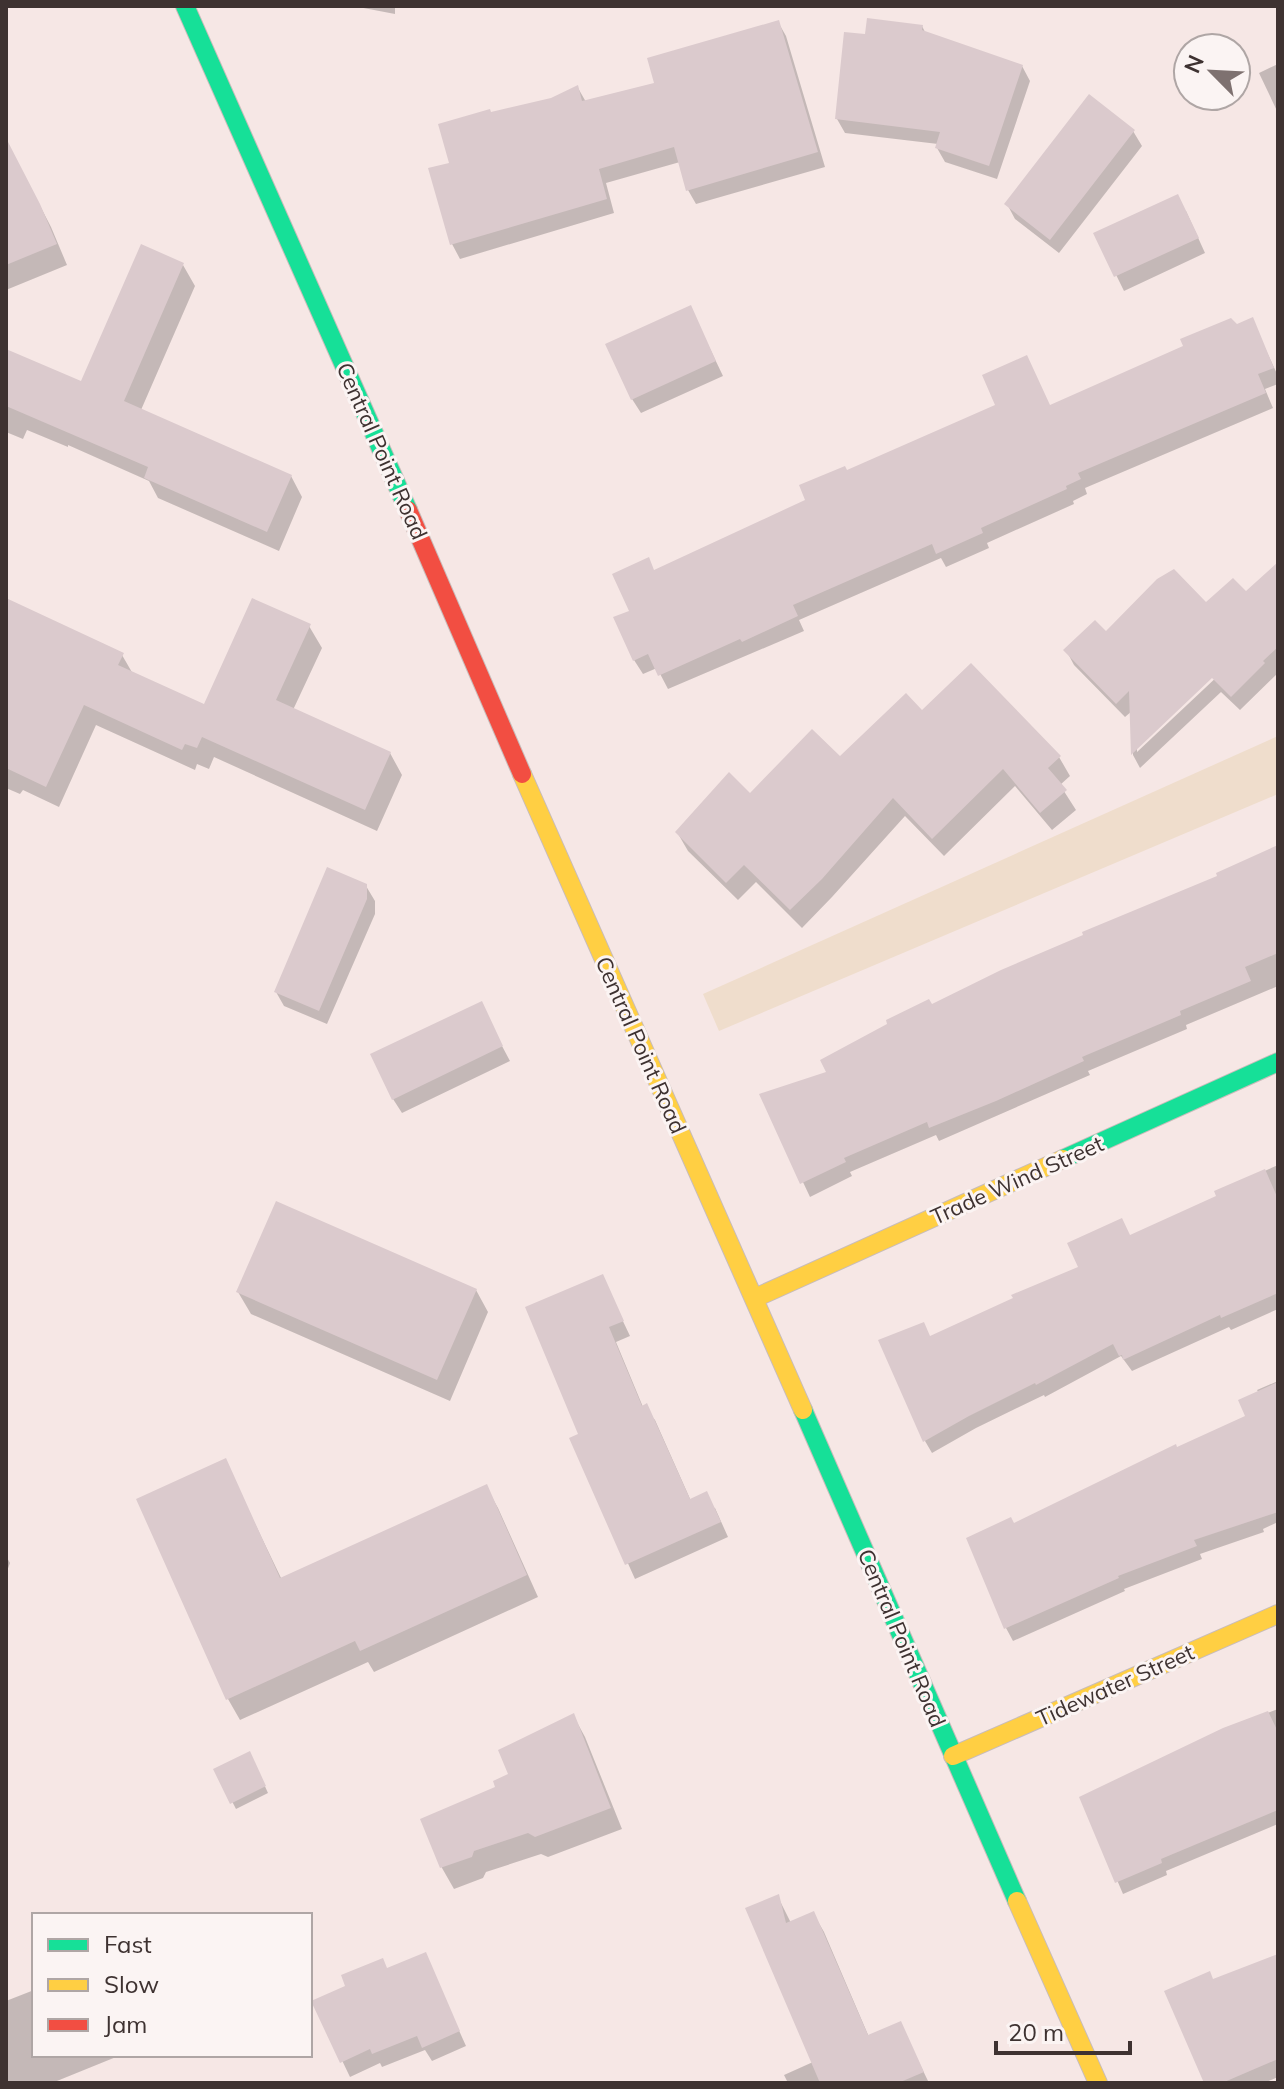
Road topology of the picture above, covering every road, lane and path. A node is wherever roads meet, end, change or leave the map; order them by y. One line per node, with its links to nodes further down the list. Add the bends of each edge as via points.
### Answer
1 (185, 6): 3 (street, Central Point Road)
2 (1278, 1062): 3 (street, Trade Wind Street)
3 (755, 1298): 5 (street, Central Point Road)
4 (1278, 1614): 5 (street, Tidewater Street)
5 (953, 1756): 6 (street, Central Point Road)
6 (1098, 2083)

